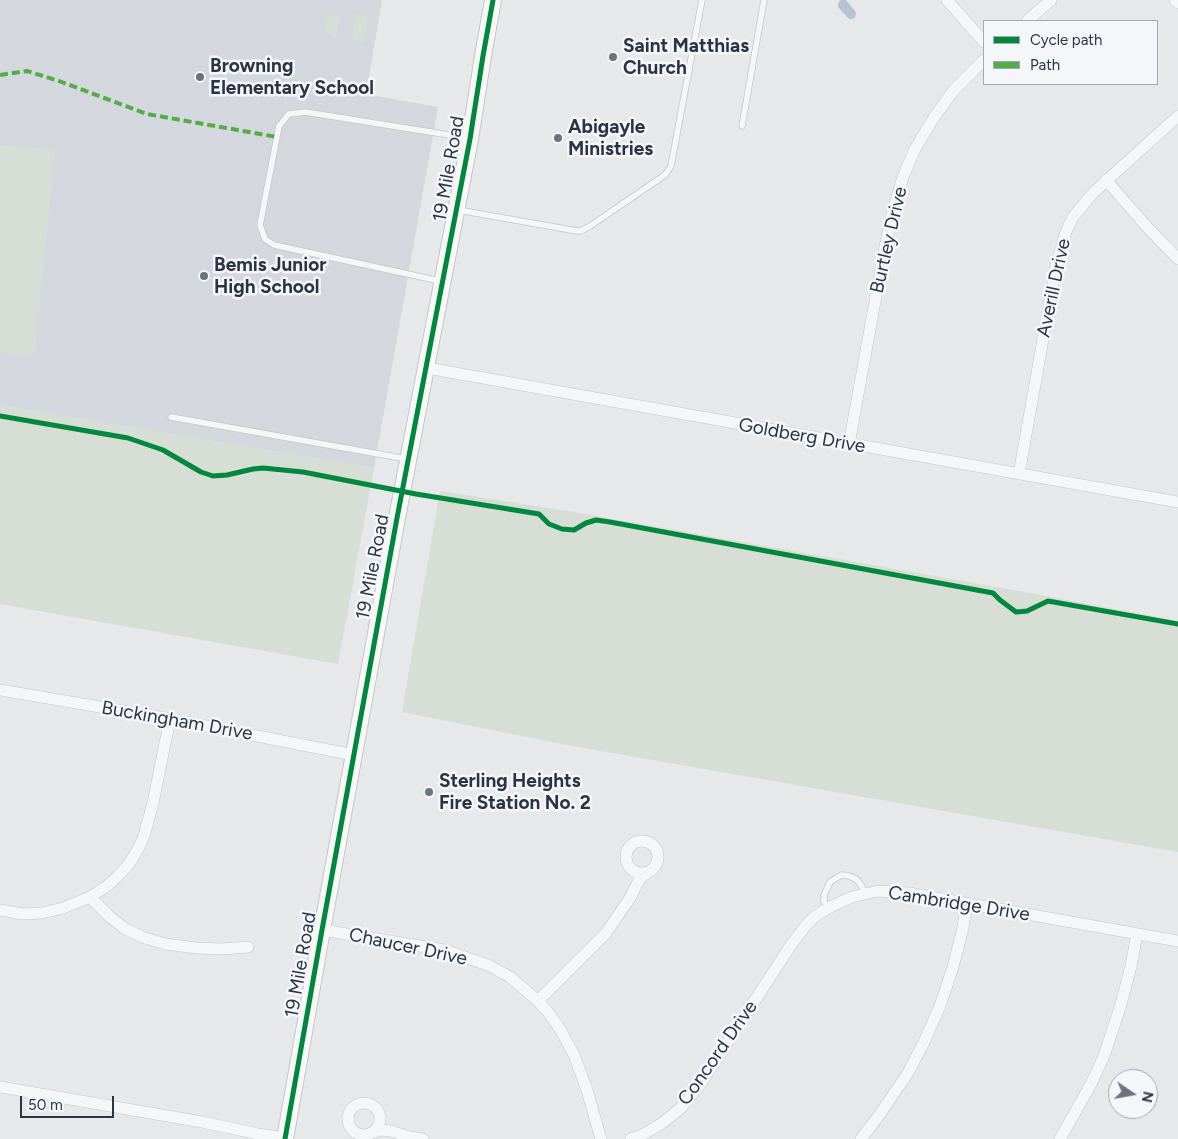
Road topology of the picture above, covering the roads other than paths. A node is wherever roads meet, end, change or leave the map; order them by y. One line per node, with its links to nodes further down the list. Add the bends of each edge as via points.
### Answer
1 (493, 0): 13 (street, 19 Mile Road)
2 (702, 0): 15 (lane, via 671,166 665,175 581,231)
3 (764, 0): 12 (lane)
4 (946, 0): 9 (street)
5 (1051, 0): 8 (street)
6 (1175, 0): 7 (street)
7 (1178, 3)
8 (1028, 20)
9 (983, 41)
10 (983, 61): 20 (street, Burtley Drive, via 953,91 933,120 903,178 884,247)
11 (1178, 116): 14 (street, Averill Drive)
12 (742, 126)
13 (470, 139): 15 (street, 19 Mile Road); 17 (lane, via 305,112 288,114 279,126 260,225 266,239 274,245)
14 (1106, 180): 16 (street); 22 (street, Averill Drive, via 1073,216 1060,252)
15 (457, 209): 17 (street, 19 Mile Road)
16 (1178, 259)
17 (443, 282): 18 (street, 19 Mile Road)
18 (426, 368): 20 (street, Goldberg Drive); 21 (street, 19 Mile Road)
19 (171, 417): 21 (lane)
20 (849, 444): 22 (street, Goldberg Drive)
21 (409, 460): 26 (street, 19 Mile Road)
22 (1018, 474): 23 (street, Goldberg Drive)
23 (1178, 502)
24 (0, 690): 25 (street, Buckingham Drive)
25 (170, 719): 26 (street, Buckingham Drive); 31 (street, via 144,836 129,864)
26 (354, 755): 35 (street, 19 Mile Road)
27 (630, 867): 28 (street, via 638,873); 28 (street, via 627,857 631,847 645,842 654,847 658,856 656,866); 29 (street)
28 (648, 872): 29 (street)
29 (636, 886): 40 (street, via 606,933)
30 (865, 894): 32 (street, Cambridge Drive, via 878,891 909,893); 33 (street, Cambridge Drive); 33 (lane, via 856,879 842,875 830,882 824,894)
31 (90, 897): 34 (street, via 42,913); 38 (street, via 124,928 142,937 197,948)
32 (967, 904): 36 (street, Cambridge Drive); 49 (street, via 953,967 924,1042 908,1073)
33 (828, 908): 39 (street, Cambridge Drive, via 803,929)
34 (0, 910)
35 (322, 930): 40 (street, Chaucer Drive, via 463,956 499,970); 45 (street, 19 Mile Road)
36 (1137, 934): 37 (street, Cambridge Drive); 50 (street, via 1121,1004 1104,1056)
37 (1178, 941)
38 (248, 947)
39 (772, 974): 48 (street, Concord Drive, via 699,1086 681,1108 661,1124)
40 (538, 1001): 47 (street, Chaucer Drive, via 560,1029 574,1056)
41 (0, 1087): 45 (street)
42 (380, 1116): 43 (street); 44 (street, via 376,1130); 44 (street, via 375,1107 366,1103 356,1106 350,1113 352,1129 361,1134)
43 (391, 1131): 44 (street); 46 (street)
44 (371, 1133)
45 (286, 1138)
46 (423, 1139)
47 (601, 1139)
48 (631, 1139)
49 (861, 1139)
50 (1060, 1139)

